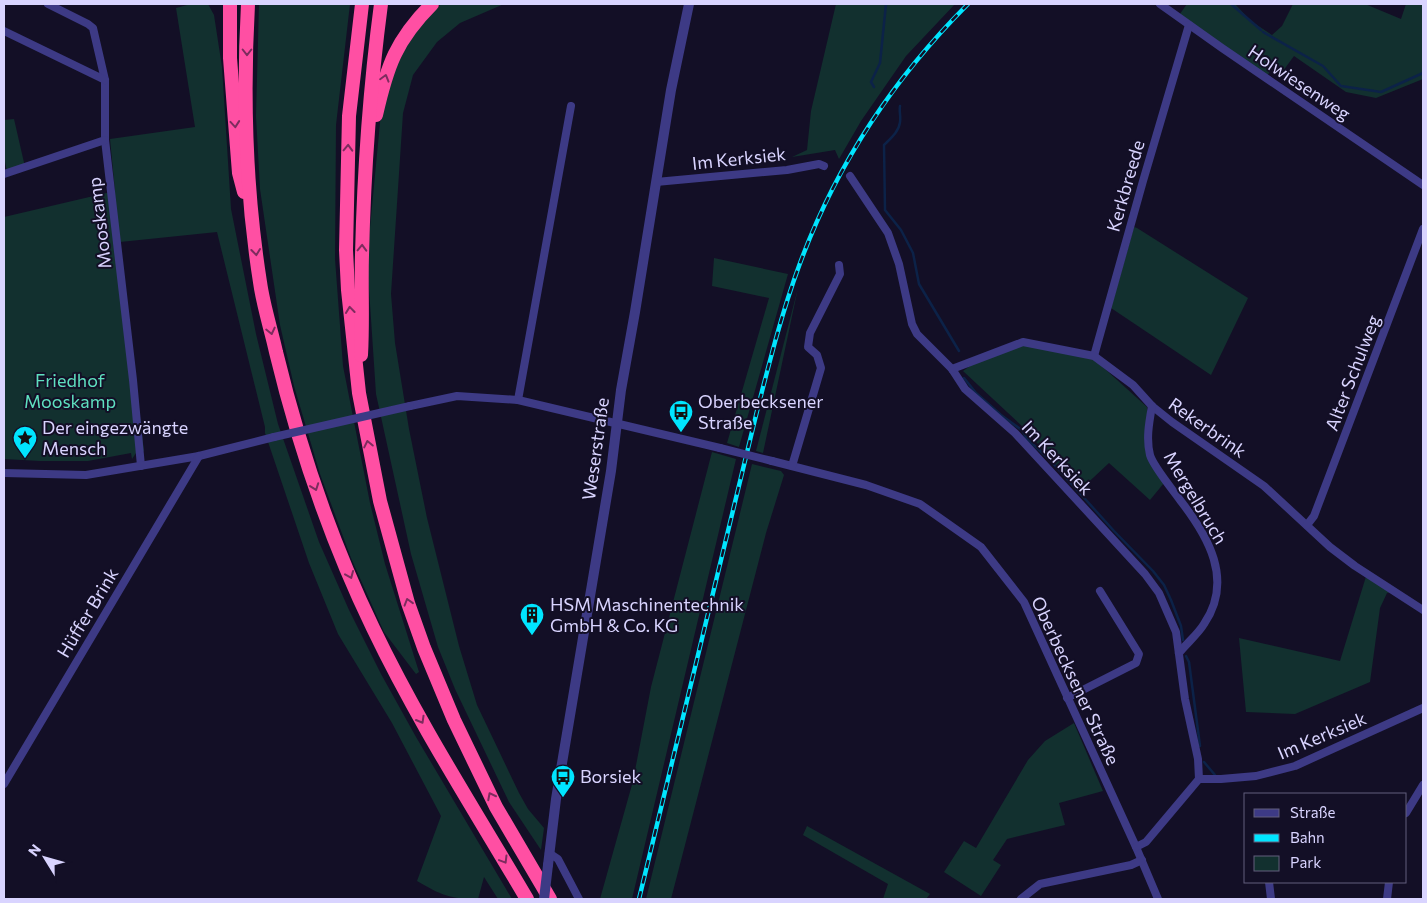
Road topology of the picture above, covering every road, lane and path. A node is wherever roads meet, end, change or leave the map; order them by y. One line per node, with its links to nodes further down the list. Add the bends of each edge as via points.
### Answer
1 (48, 4): 13 (street, Mooskamp, via 93,28)
2 (221, 4): 12 (highway)
3 (230, 4): 12 (highway)
4 (248, 4): 22 (highway, one-way to 22, via 247,127)
5 (362, 4): 27 (highway, one-way to 5, via 346,250 349,116)
6 (381, 4): 16 (highway)
7 (432, 4): 16 (highway, one-way to 7, via 386,74 400,41)
8 (689, 4): 20 (street, Weserstraße)
9 (1160, 4): 10 (street, Holwiesenweg)
10 (1189, 25): 21 (street, Holwiesenweg); 25 (street, Kerkbreede)
11 (4, 31): 13 (street)
12 (230, 58): 22 (highway, one-way to 22, via 239,173)
13 (105, 80): 15 (street, Mooskamp)
14 (571, 106): 28 (street)
15 (105, 140): 18 (street); 32 (street, Mooskamp)
16 (365, 159): 27 (highway, one-way to 16)
17 (824, 166): 20 (street, Im Kerksiek)
18 (4, 174)
19 (850, 176): 26 (street, Im Kerksiek, via 888,234 917,334)
20 (656, 182): 30 (street, Weserstraße)
21 (1423, 186)
22 (252, 221): 52 (highway, one-way to 52, via 260,284 288,402 330,530 372,628 414,708)
23 (1423, 229): 35 (street, Alter Schulweg, via 1314,516)
24 (839, 265): 33 (street, via 840,274 808,340 808,346 817,355 821,368)
25 (1094, 356): 26 (street, Rekerbrink, via 1023,342); 29 (street, Rekerbrink, via 1133,385)
26 (952, 369): 38 (street, Im Kerksiek, via 965,389 1015,433 1150,580 1168,610)
27 (359, 394): 54 (highway, one-way to 27, via 474,764 424,648 380,501)
28 (518, 400): 30 (street, Oberbecksener Straße); 31 (street, Oberbecksener Straße, bridge, via 457,396)
29 (1152, 406): 35 (street, Rekerbrink, via 1264,486); 38 (street, Mergelbruch, via 1148,435 1151,457 1192,515 1208,542 1216,565 1218,588 1214,603 1204,624)
30 (616, 423): 33 (street, Oberbecksener Straße, bridge); 48 (street, Weserstraße)
31 (199, 456): 32 (street, Oberbecksener Straße); 42 (street, Hüffer Brink)
32 (141, 466): 34 (street, Oberbecksener Straße, via 86,475)
33 (792, 466): 39 (street, Oberbecksener Straße, via 866,485 920,504 981,547 1024,602)
34 (4, 473)
35 (1307, 526): 37 (street, Rekerbrink, via 1355,566)
36 (1100, 591): 39 (street, via 1139,654 1136,663)
37 (1423, 610)
38 (1179, 652): 41 (street, Im Kerksiek)
39 (1067, 698): 47 (street, Oberbecksener Straße)
40 (1423, 708): 41 (street, Im Kerksiek, via 1295,766 1256,776)
41 (1199, 779): 47 (street, via 1146,842)
42 (4, 784)
43 (1423, 785): 44 (street)
44 (1416, 795): 45 (street); 46 (street)
45 (1423, 802)
46 (1407, 811)
47 (1136, 846): 49 (street, Oberbecksener Straße)
48 (549, 853): 53 (street, Weserstraße, bridge); 55 (street, via 558,859)
49 (1142, 860): 56 (street, via 1040,884); 57 (street, Oberbecksener Straße)
50 (1269, 883): 58 (street)
51 (1389, 883): 59 (street)
52 (527, 899)
53 (544, 899)
54 (550, 899)
55 (579, 899)
56 (1021, 899)
57 (1158, 899)
58 (1271, 899)
59 (1387, 899)

